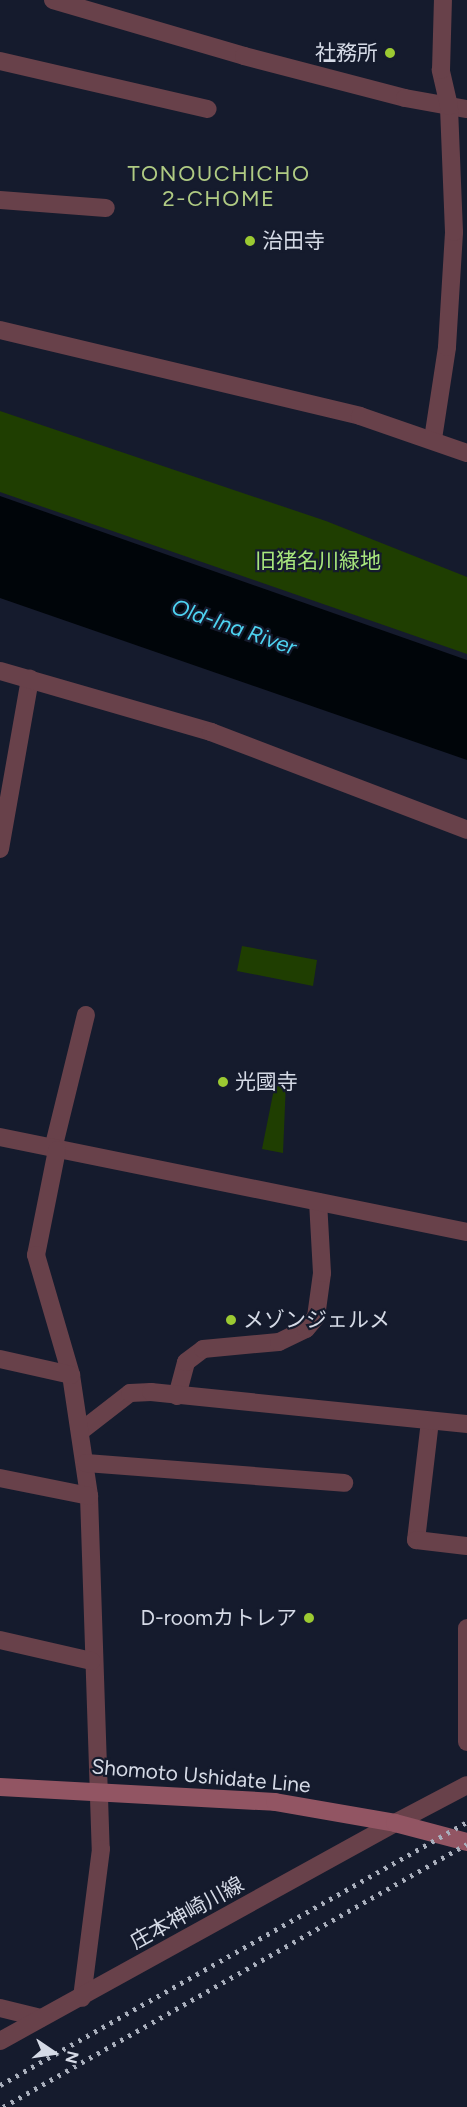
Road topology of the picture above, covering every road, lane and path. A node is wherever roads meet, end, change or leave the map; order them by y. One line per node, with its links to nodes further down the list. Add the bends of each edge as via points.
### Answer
1 (52, 0): 4 (street, via 244,56)
2 (443, 0): 4 (street, via 441,69)
3 (0, 61): 5 (street)
4 (458, 108): 8 (street)
5 (208, 109)
6 (0, 200): 7 (street)
7 (106, 208)
8 (460, 233): 10 (street)
9 (0, 330): 10 (street, via 360,416)
10 (433, 439): 11 (street)
11 (467, 453)
12 (0, 671): 13 (street)
13 (30, 679): 14 (street, via 211,732); 15 (street)
14 (467, 830)
15 (0, 844)
16 (86, 1015): 18 (street)
17 (0, 1137): 18 (street)
18 (55, 1150): 19 (street); 22 (street, via 36,1255)
19 (318, 1202): 20 (street); 23 (street, via 322,1273 316,1317 306,1329 279,1341 203,1349 186,1362)
20 (467, 1232)
21 (0, 1359): 22 (street)
22 (71, 1375): 26 (street)
23 (177, 1396): 24 (street); 26 (street, via 130,1393)
24 (430, 1421): 25 (street); 31 (street, via 416,1540)
25 (467, 1424)
26 (81, 1431): 27 (street)
27 (86, 1463): 29 (street); 30 (street)
28 (0, 1478): 30 (street)
29 (344, 1483)
30 (89, 1496): 34 (street)
31 (467, 1546)
32 (467, 1628): 35 (street)
33 (0, 1640): 34 (street)
34 (92, 1661): 38 (street)
35 (467, 1742)
36 (467, 1785): 39 (street, 庄本神崎川線)
37 (0, 1786): 38 (main road, Shomoto Ushidate Line)
38 (99, 1789): 39 (main road, Shomoto Ushidate Line, via 275,1802); 41 (street, via 101,1849)
39 (395, 1822): 40 (main road, Shomoto Ushidate Line); 41 (street, 庄本神崎川線)
40 (467, 1842)
41 (82, 1998): 43 (street, 庄本神崎川線)
42 (0, 2008): 43 (street)
43 (41, 2018): 44 (street, 庄本神崎川線)
44 (0, 2042)

